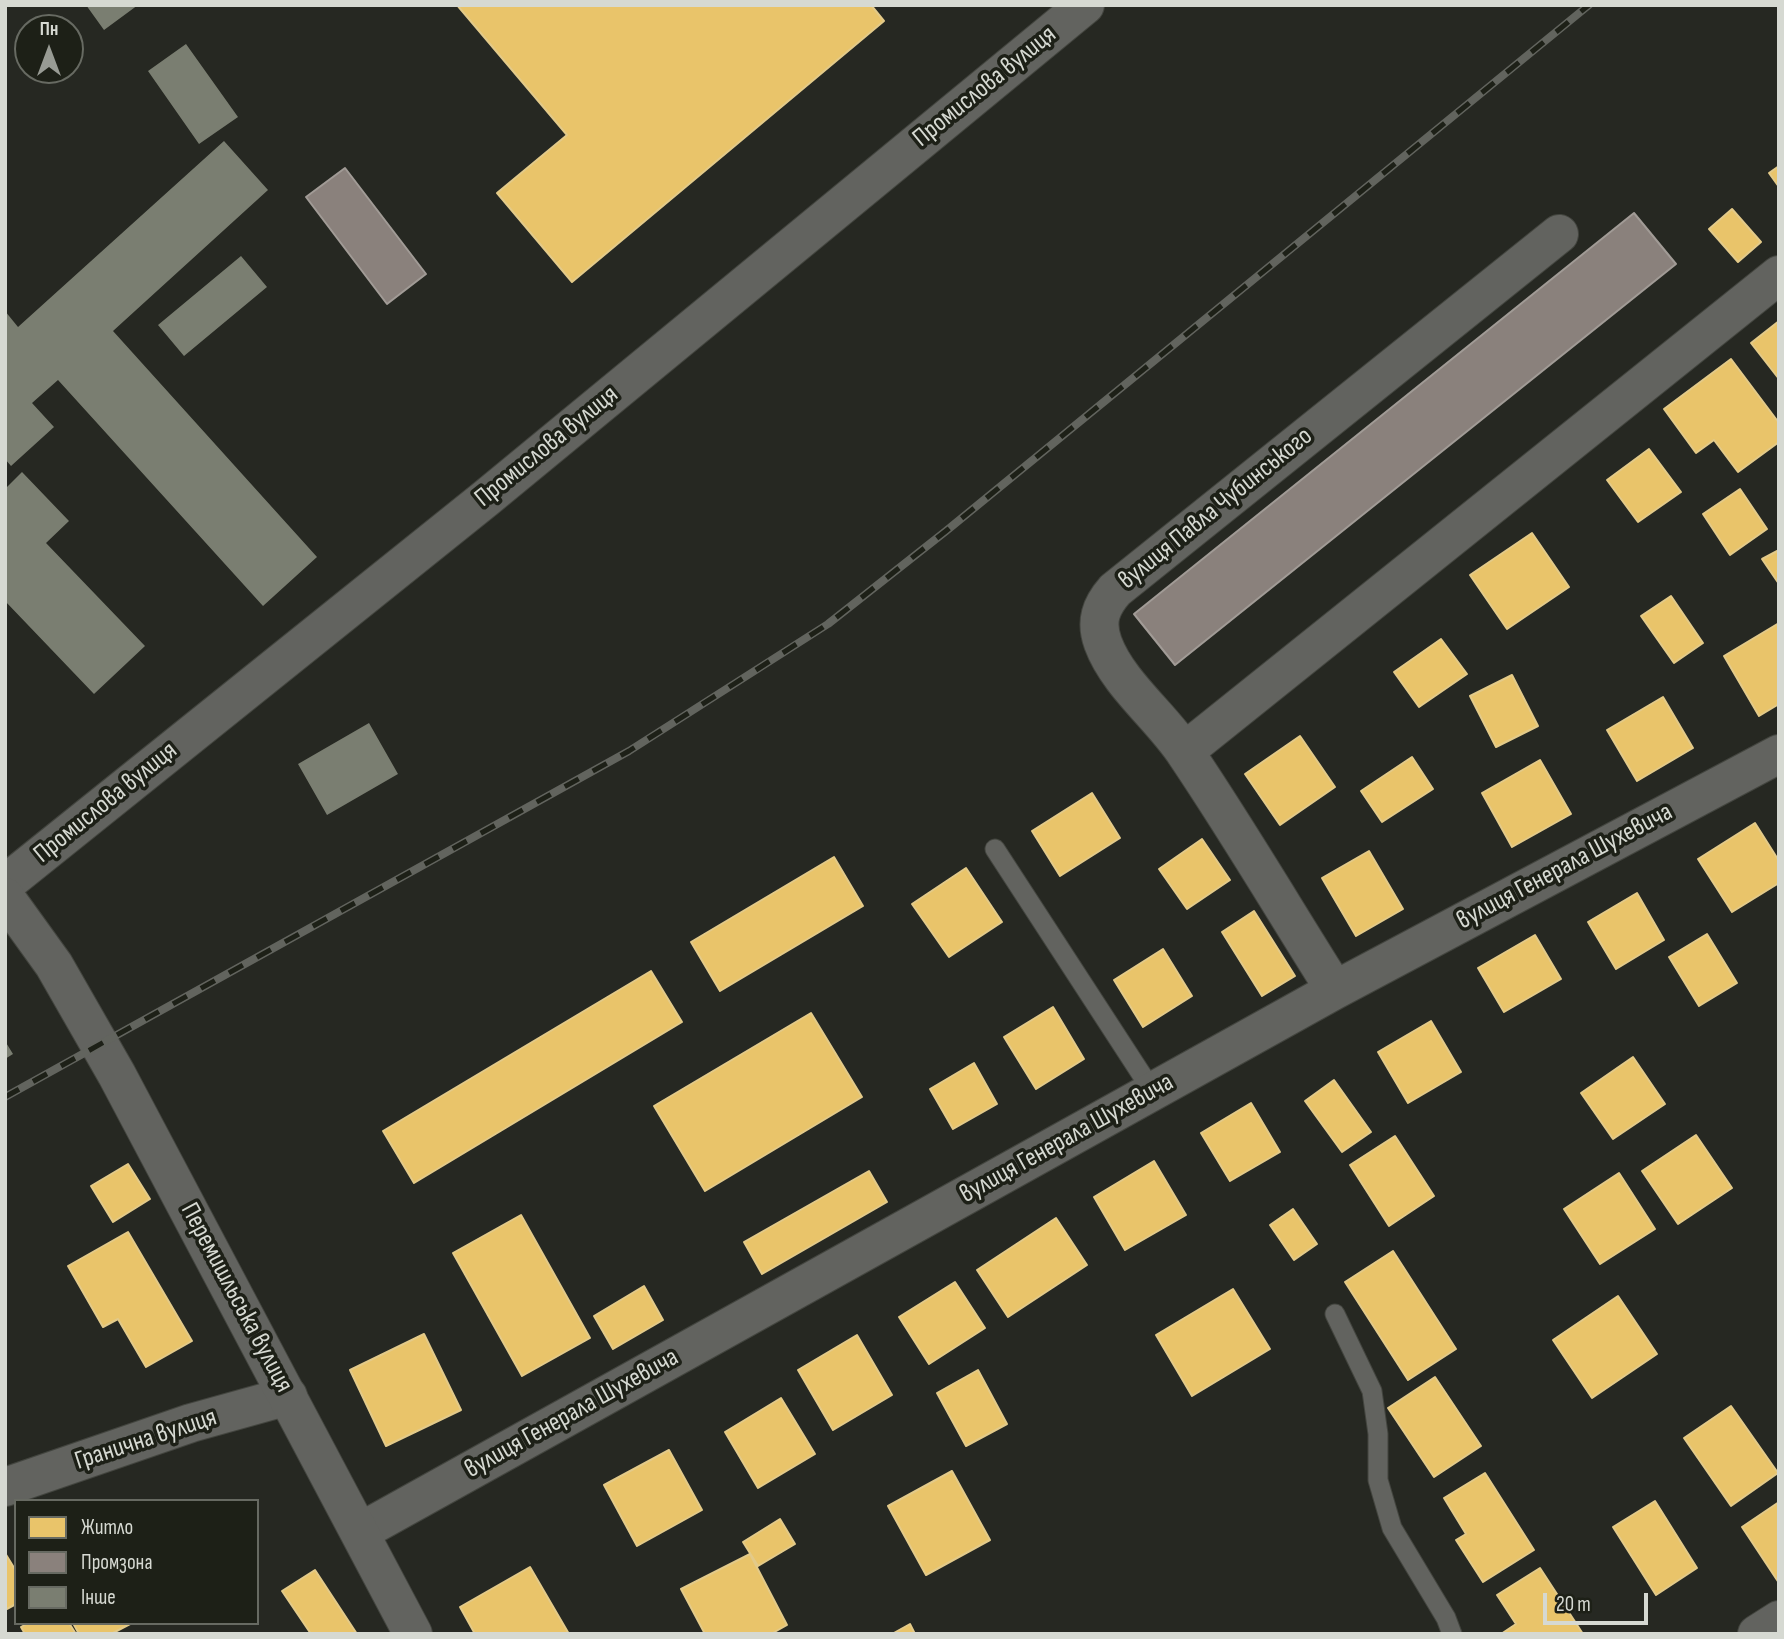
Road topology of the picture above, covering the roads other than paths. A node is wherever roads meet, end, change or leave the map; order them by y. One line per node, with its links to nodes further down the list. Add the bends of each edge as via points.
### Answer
1 (1085, 5): 7 (street, Промислова вулиця, via 485,499)
2 (1559, 234): 4 (street, вулиця Павла Чубинського, via 1104,603 1098,619 1111,661)
3 (1779, 275): 4 (street)
4 (1185, 751): 9 (street, вулиця Павла Чубинського)
5 (1779, 754): 9 (street, вулиця Генерала Шухевича)
6 (995, 849): 10 (lane)
7 (5, 884)
8 (5, 897): 12 (street, Перемишльська вулиця, via 54,965 117,1074)
9 (1335, 990): 10 (street, вулиця Генерала Шухевича)
10 (1153, 1091): 14 (street, вулиця Генерала Шухевича)
11 (1335, 1314): 17 (lane, via 1373,1391 1378,1480 1392,1528)
12 (288, 1396): 13 (street, Гранична вулиця, via 191,1423); 14 (street, Перемишльська вулиця)
13 (5, 1487)
14 (360, 1532): 16 (street, Перемишльська вулиця)
15 (1779, 1620): 18 (street)
16 (413, 1634)
17 (1452, 1634)
18 (1758, 1634)

